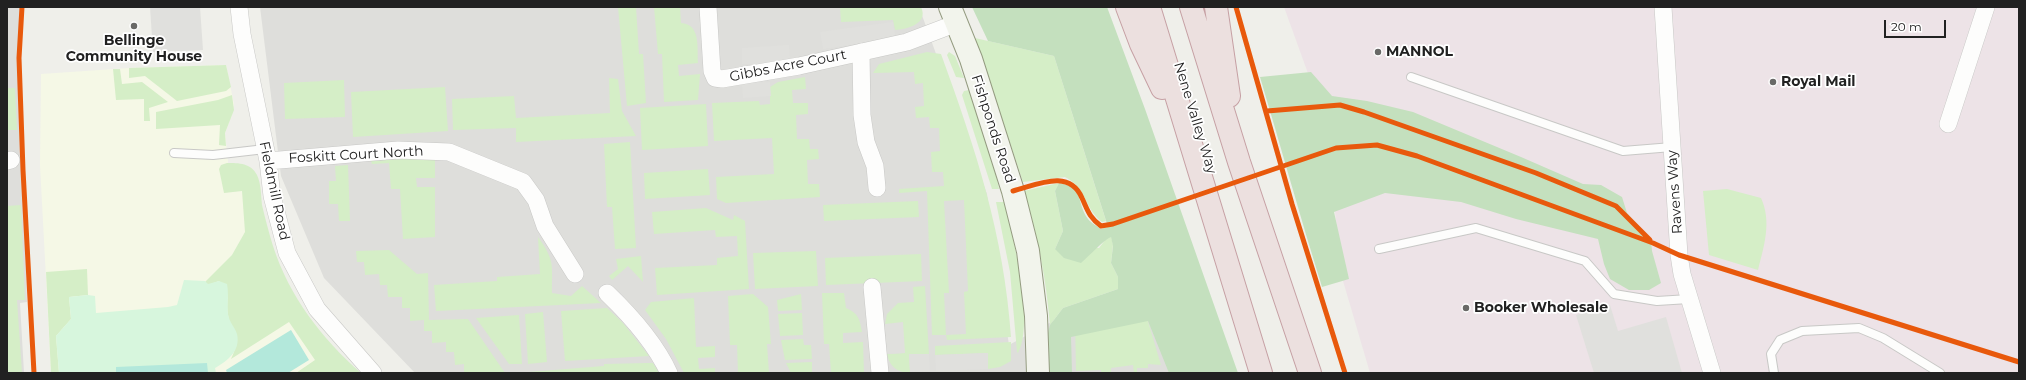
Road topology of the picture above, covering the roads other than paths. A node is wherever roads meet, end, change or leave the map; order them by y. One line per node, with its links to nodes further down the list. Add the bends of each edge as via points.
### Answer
1 (239, 7): 16 (street, Fieldmill Road)
2 (708, 7): 10 (street, Gibbs Acre Court, via 712,71 715,78 791,67)
3 (1127, 7): 13 (highway, via 1141,44)
4 (1149, 7): 13 (highway, Nene Valley Way)
5 (1191, 7): 17 (highway, Nene Valley Way)
6 (1216, 7): 17 (highway)
7 (1663, 7): 14 (street, Ravens Way)
8 (1986, 7): 12 (street)
9 (953, 15): 10 (street, Gibbs Acre Court, via 907,42); 27 (street, Fishponds Road, via 971,59 1013,191 1028,251 1036,316)
10 (861, 52): 18 (street, Gibbs Acre Court, via 862,115)
11 (1411, 77): 14 (lane, via 1623,150)
12 (1948, 124)
13 (1190, 145): 28 (highway, Nene Valley Way)
14 (1672, 147): 23 (street, Ravens Way, via 1679,255)
15 (174, 153): 16 (lane)
16 (266, 155): 20 (street, Foskitt Court North, via 398,150 449,152 523,182 536,200 545,226); 24 (street, Fieldmill Road, via 272,196 288,253 317,309)
17 (1239, 162): 29 (highway, Nene Valley Way)
18 (878, 188)
19 (1379, 249): 23 (lane, via 1476,228 1585,261 1614,294 1658,301)
20 (575, 274)
21 (872, 286): 26 (street)
22 (607, 293): 25 (street, via 631,318)
23 (1689, 299): 30 (street, Ravens Way)
24 (373, 373)
25 (669, 373)
26 (880, 373)
27 (1038, 373)
28 (1261, 373)
29 (1310, 373)
30 (1712, 373)
31 (1774, 373): 32 (lane, via 1771,354 1780,340 1802,331 1859,328 1883,338)
32 (1940, 373)

